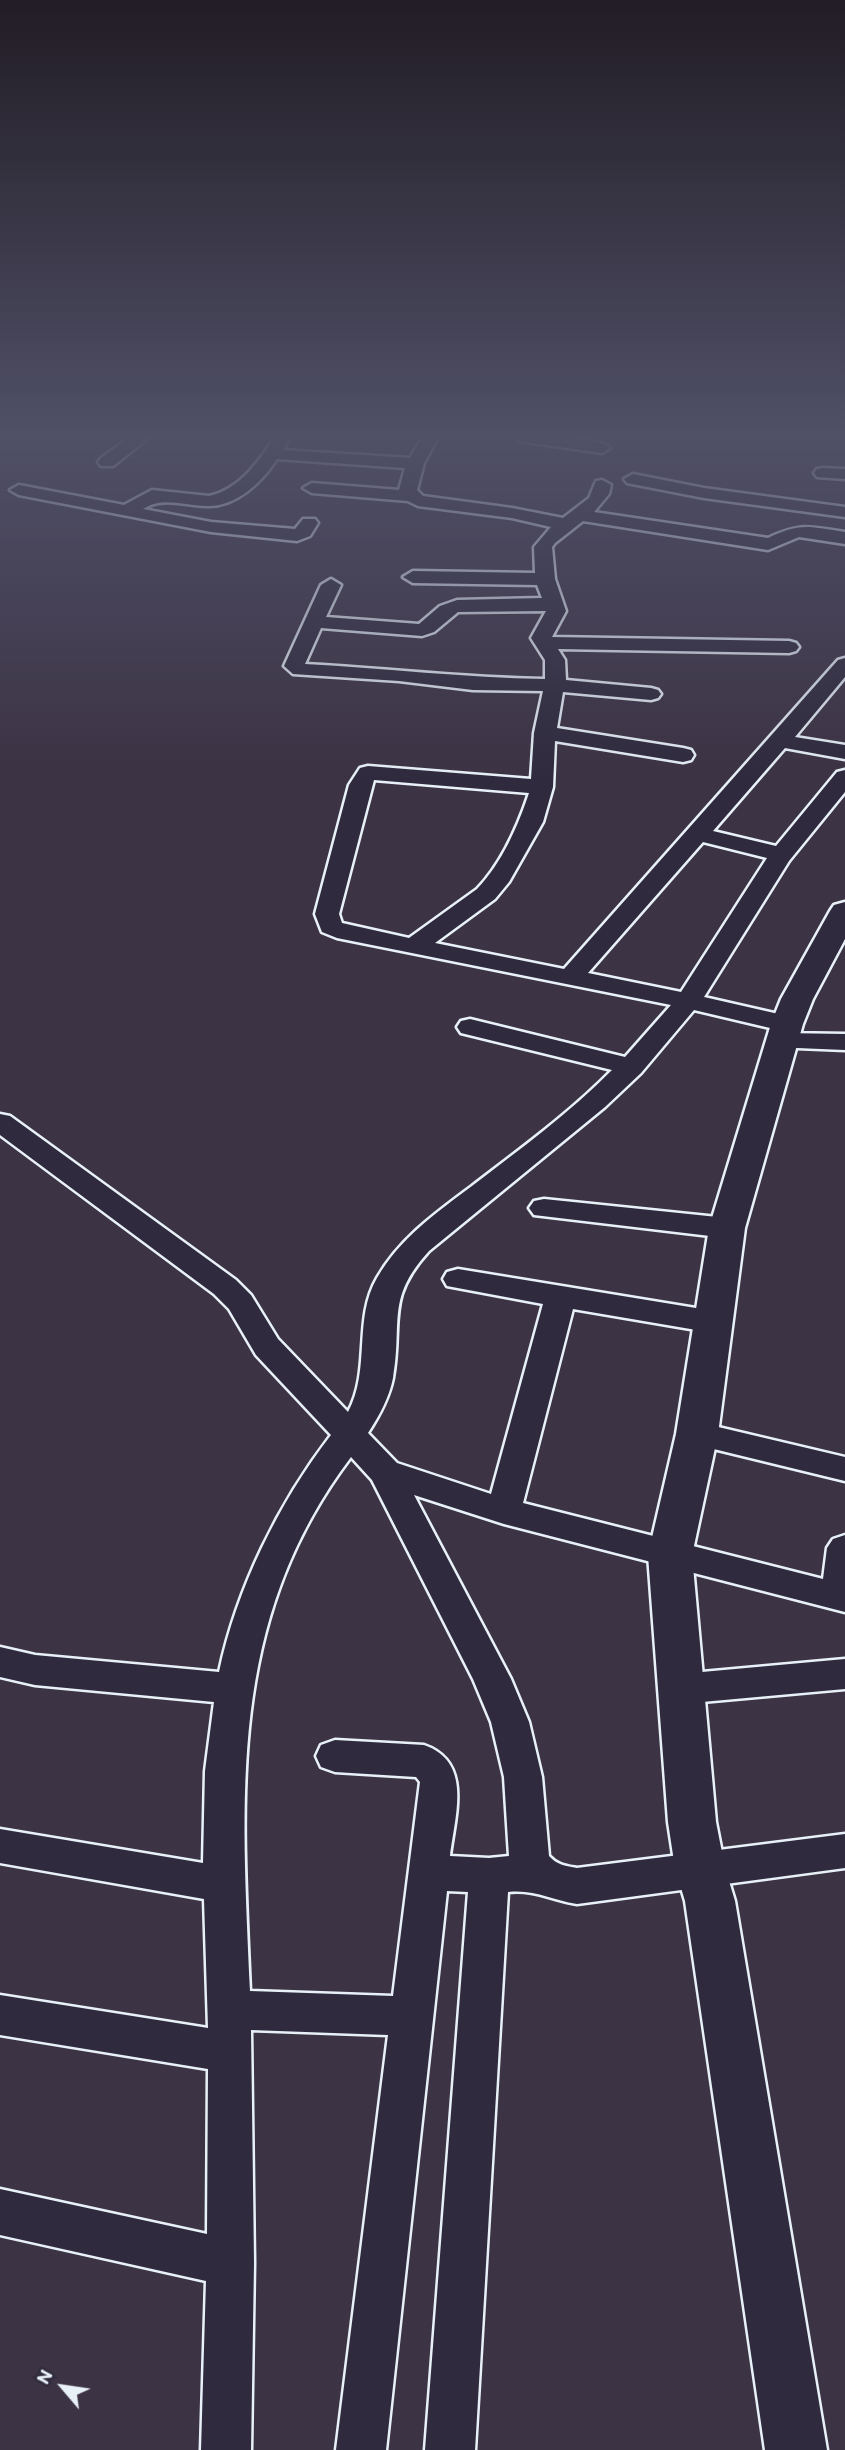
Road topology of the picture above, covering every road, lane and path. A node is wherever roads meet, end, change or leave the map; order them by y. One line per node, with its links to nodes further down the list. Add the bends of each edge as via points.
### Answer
1 (543, 550): 3 (street)
2 (413, 577): 3 (street)
3 (545, 579): 5 (street)
4 (331, 585): 6 (street)
5 (554, 604): 6 (street, via 457,606 446,609 422,630); 7 (street, via 555,617 541,634)
6 (314, 622): 10 (street, via 294,666 300,670 473,684)
7 (543, 643): 8 (street); 10 (street, via 555,660)
8 (789, 647)
9 (843, 669): 13 (street)
10 (555, 685): 11 (street); 12 (street)
11 (651, 694)
12 (545, 733): 15 (street); 17 (street)
13 (780, 741): 14 (street); 18 (street)
14 (845, 752)
15 (683, 755)
16 (845, 777): 19 (street)
17 (542, 787): 21 (street, via 531,822 497,882); 21 (street, via 380,772 363,777 328,921 346,933)
18 (698, 834): 19 (street); 22 (street)
19 (782, 855): 23 (street)
20 (845, 911): 23 (street, via 797,999)
21 (413, 947): 22 (street)
22 (569, 979): 23 (street)
23 (745, 1018): 25 (street); 26 (street); 29 (street)
24 (470, 1027): 26 (street)
25 (845, 1042)
26 (631, 1067): 33 (street, via 583,1114 438,1228 404,1262 390,1281 381,1306 373,1393)
27 (0, 1122): 33 (street, via 225,1287 240,1302 267,1347)
28 (544, 1208): 29 (street)
29 (727, 1228): 32 (street)
30 (458, 1279): 31 (street)
31 (562, 1296): 32 (street); 37 (street)
32 (714, 1322): 34 (street)
33 (349, 1434): 36 (street); 43 (street, via 314,1483 287,1534 256,1610)
34 (696, 1434): 35 (street); 39 (street)
35 (845, 1469)
36 (399, 1477): 37 (street); 49 (street, via 510,1722 523,1777 529,1861)
37 (505, 1511): 39 (street)
38 (845, 1548): 40 (street)
39 (670, 1555): 40 (street); 44 (street)
40 (842, 1597)
41 (0, 1662): 43 (street, via 47,1671)
42 (845, 1674): 44 (street)
43 (234, 1689): 52 (street, via 224,1768)
44 (680, 1689): 48 (street)
45 (335, 1756): 50 (street, via 424,1761 432,1767 439,1782)
46 (0, 1846): 52 (street)
47 (845, 1851): 48 (street)
48 (700, 1868): 49 (street, via 577,1886 546,1880); 62 (street, via 710,1901)
49 (535, 1871): 51 (street)
50 (430, 1872): 51 (street); 55 (street)
51 (489, 1876): 61 (street)
52 (222, 1884): 53 (street)
53 (229, 2010): 55 (street); 56 (street)
54 (0, 2015): 56 (street)
55 (411, 2016): 60 (street)
56 (230, 2052): 58 (street)
57 (0, 2212): 58 (street)
58 (231, 2263): 59 (street)
59 (226, 2450)
60 (361, 2450)
61 (450, 2450)
62 (796, 2450)

